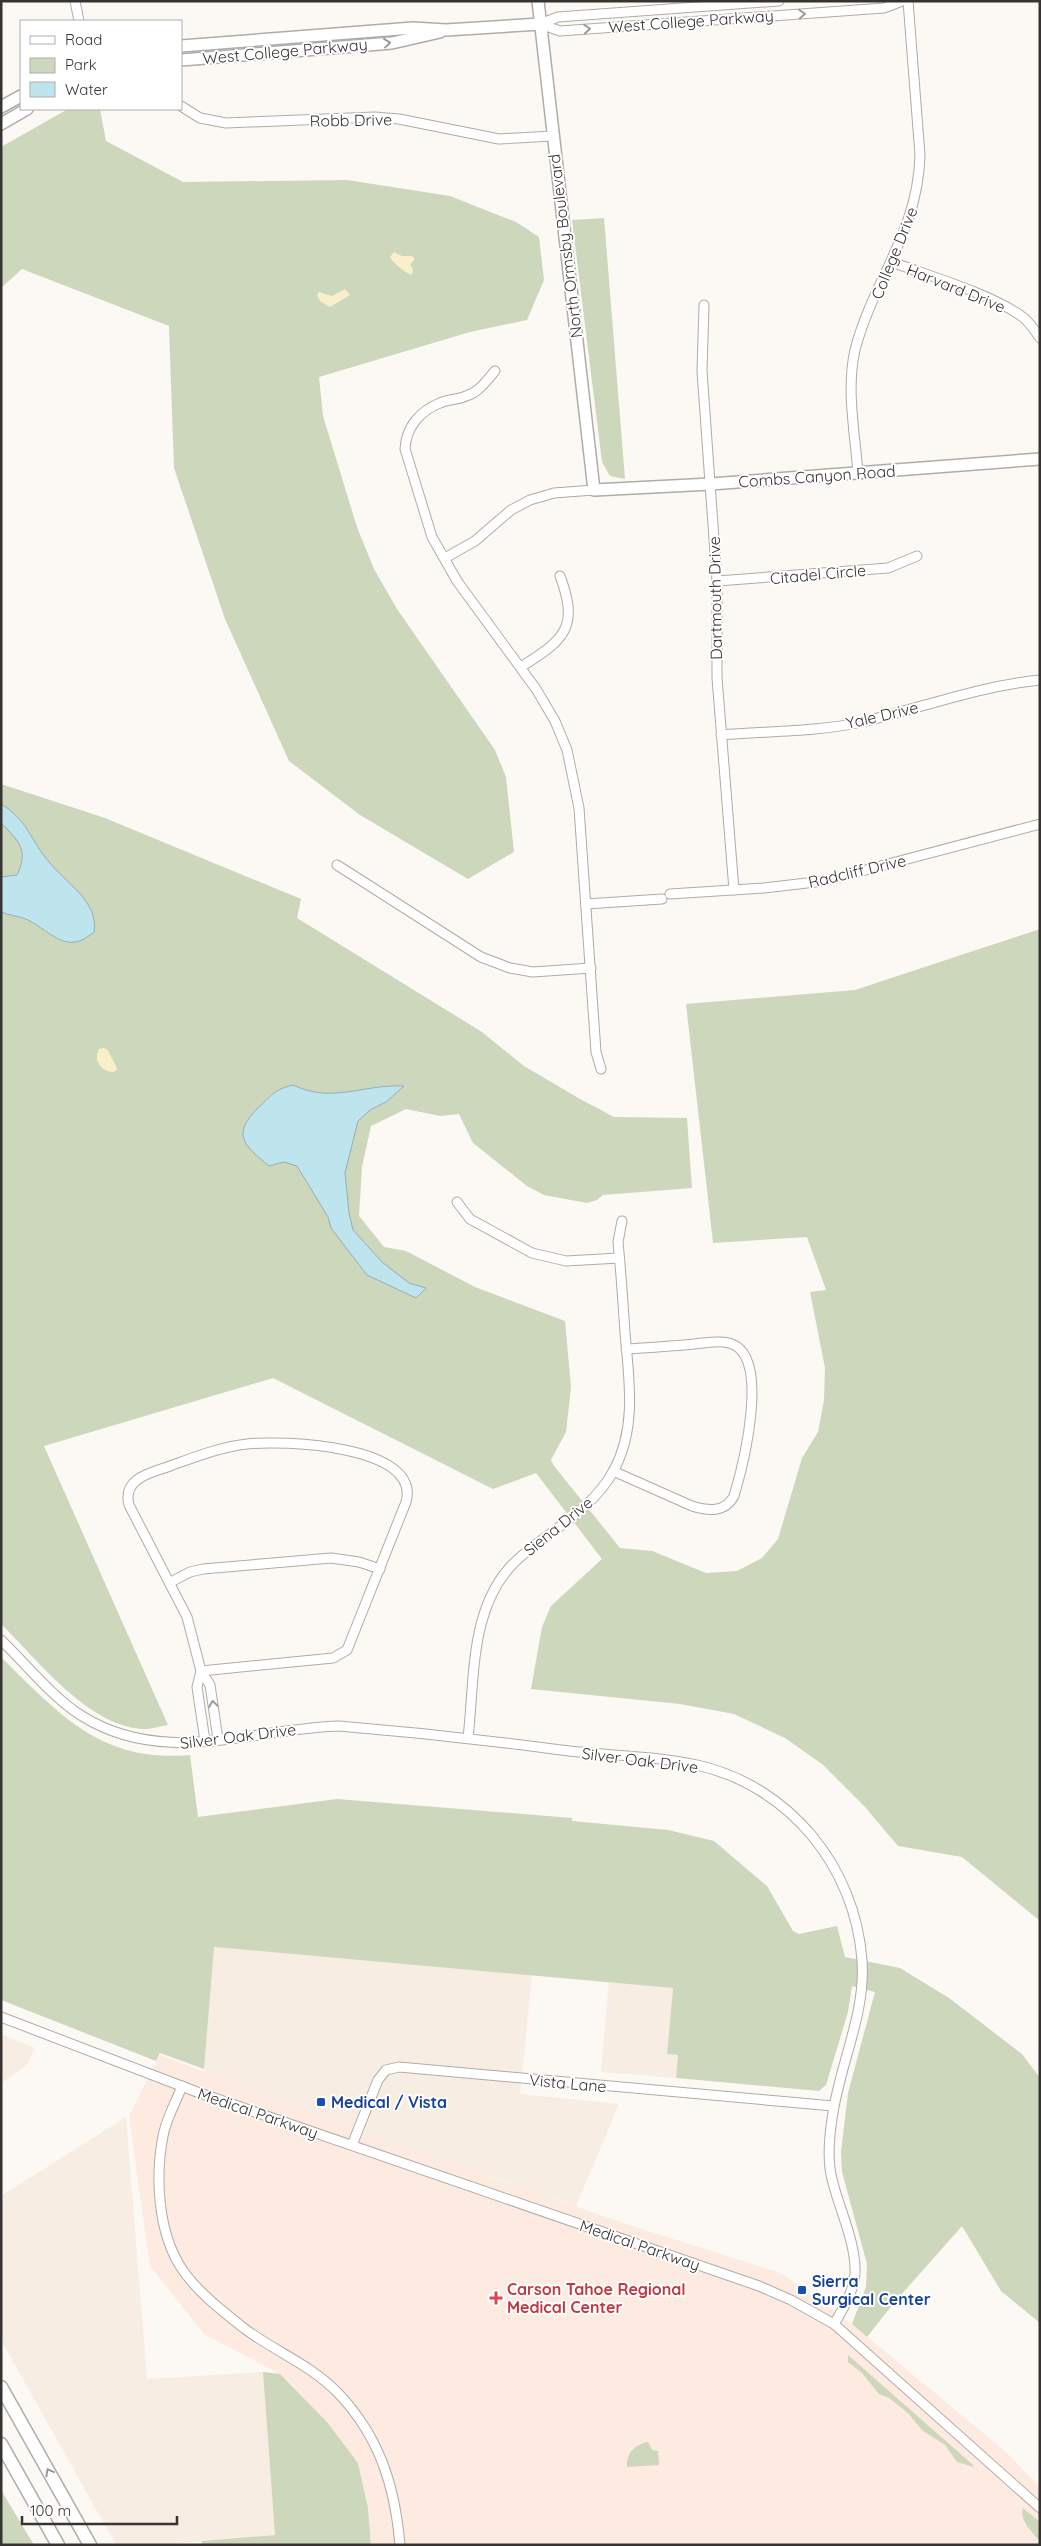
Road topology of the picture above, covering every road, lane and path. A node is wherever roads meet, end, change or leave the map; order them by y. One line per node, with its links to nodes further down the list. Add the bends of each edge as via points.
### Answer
1 (76, 1): 6 (street)
2 (538, 1): 7 (street, North Ormsby Boulevard)
3 (778, 1): 7 (street, West College Parkway, via 558,17)
4 (902, 1): 7 (street, West College Parkway, one-way to 4, via 560,30 884,8)
5 (908, 1): 17 (street, College Drive, via 919,176 915,202)
6 (79, 20)
7 (540, 24): 8 (street, West College Parkway); 16 (street, North Ormsby Boulevard)
8 (446, 30): 9 (street, West College Parkway, via 413,28); 10 (street, West College Parkway, one-way to 8, via 392,43)
9 (182, 46)
10 (182, 60)
11 (20, 97): 12 (street)
12 (1, 107)
13 (182, 107): 16 (street, Robb Drive, via 200,118 226,123 376,117 399,118 500,139)
14 (25, 110): 15 (street)
15 (1, 124)
16 (552, 136): 24 (street, North Ormsby Boulevard)
17 (892, 262): 19 (street, Harvard Drive, via 1001,304 1021,316); 22 (street, College Drive, via 864,325 852,367)
18 (704, 305): 23 (street, Dartmouth Drive, via 702,371)
19 (1040, 338)
20 (495, 372): 26 (street, via 479,390 440,403 423,413 405,435 405,449 422,508 432,537)
21 (1040, 459): 22 (street, Combs Canyon Road)
22 (858, 473): 23 (street, Combs Canyon Road)
23 (711, 484): 24 (street, Combs Canyon Road); 28 (street, Dartmouth Drive)
24 (594, 490): 26 (street, via 554,493 530,500 511,510 475,541)
25 (917, 556): 28 (street, Citadel Circle, via 888,568)
26 (445, 558): 29 (street, via 457,581)
27 (560, 576): 29 (street, via 569,600 565,630 554,646)
28 (717, 581): 31 (street, Dartmouth Drive, via 717,678)
29 (521, 667): 35 (street, via 555,721 566,750 579,808)
30 (1040, 680): 31 (street, Yale Drive, via 995,686 860,722)
31 (721, 735): 34 (street, Dartmouth Drive)
32 (1040, 824): 34 (street, Radcliff Drive, via 824,881)
33 (337, 865): 36 (street, via 481,957 532,972)
34 (734, 890): 35 (street, Radcliff Drive)
35 (586, 904): 36 (street)
36 (591, 968): 37 (street, via 596,1052)
37 (601, 1069)
38 (458, 1202): 40 (street, via 470,1219 532,1253 566,1261)
39 (622, 1221): 40 (street, Siena Drive)
40 (619, 1258): 41 (street, Siena Drive)
41 (626, 1349): 42 (street, Siena Drive, via 630,1412 624,1444); 42 (street, via 718,1342 737,1346 748,1358 750,1430 734,1496 731,1502 720,1508 692,1506)
42 (613, 1471): 47 (street, Siena Drive, via 600,1492 579,1512 502,1575 492,1593 479,1631)
43 (380, 1569): 44 (street, via 331,1558 203,1569); 44 (street, via 408,1497 402,1475 390,1466 332,1447 298,1442 262,1442 196,1456 139,1478 131,1485 129,1505); 46 (street, via 350,1646 343,1654 334,1658)
44 (171, 1582): 46 (street, via 192,1630)
45 (1, 1640): 49 (street, Silver Oak Drive, via 80,1715 104,1728 155,1742)
46 (201, 1671): 48 (street, one-way to 46, via 210,1685); 49 (street, via 197,1687)
47 (468, 1738): 48 (street, Silver Oak Drive, via 339,1726); 52 (street, Silver Oak Drive, via 698,1765 763,1792 811,1833 829,1858 851,1902 862,1963 862,1996 857,2024)
48 (218, 1739): 49 (street, Silver Oak Drive)
49 (205, 1741)
50 (1, 2017): 51 (street, Medical Parkway)
51 (182, 2086): 53 (street, Medical Parkway); 60 (street, Medical Parkway, via 163,2135 160,2168 166,2236 180,2265 197,2288 246,2329 306,2365 338,2393 360,2420 382,2459 396,2506)
52 (834, 2106): 53 (street, Vista Lane, via 399,2068 386,2070 378,2080); 54 (street, Silver Oak Drive, via 829,2157 831,2177 855,2272)
53 (352, 2146): 54 (street, Medical Parkway, via 759,2286)
54 (834, 2324): 57 (street, Medical Parkway)
55 (1, 2386): 59 (main road, one-way to 55)
56 (1, 2444): 58 (main road)
57 (1040, 2508)
58 (58, 2545)
59 (90, 2545)
60 (400, 2545)

